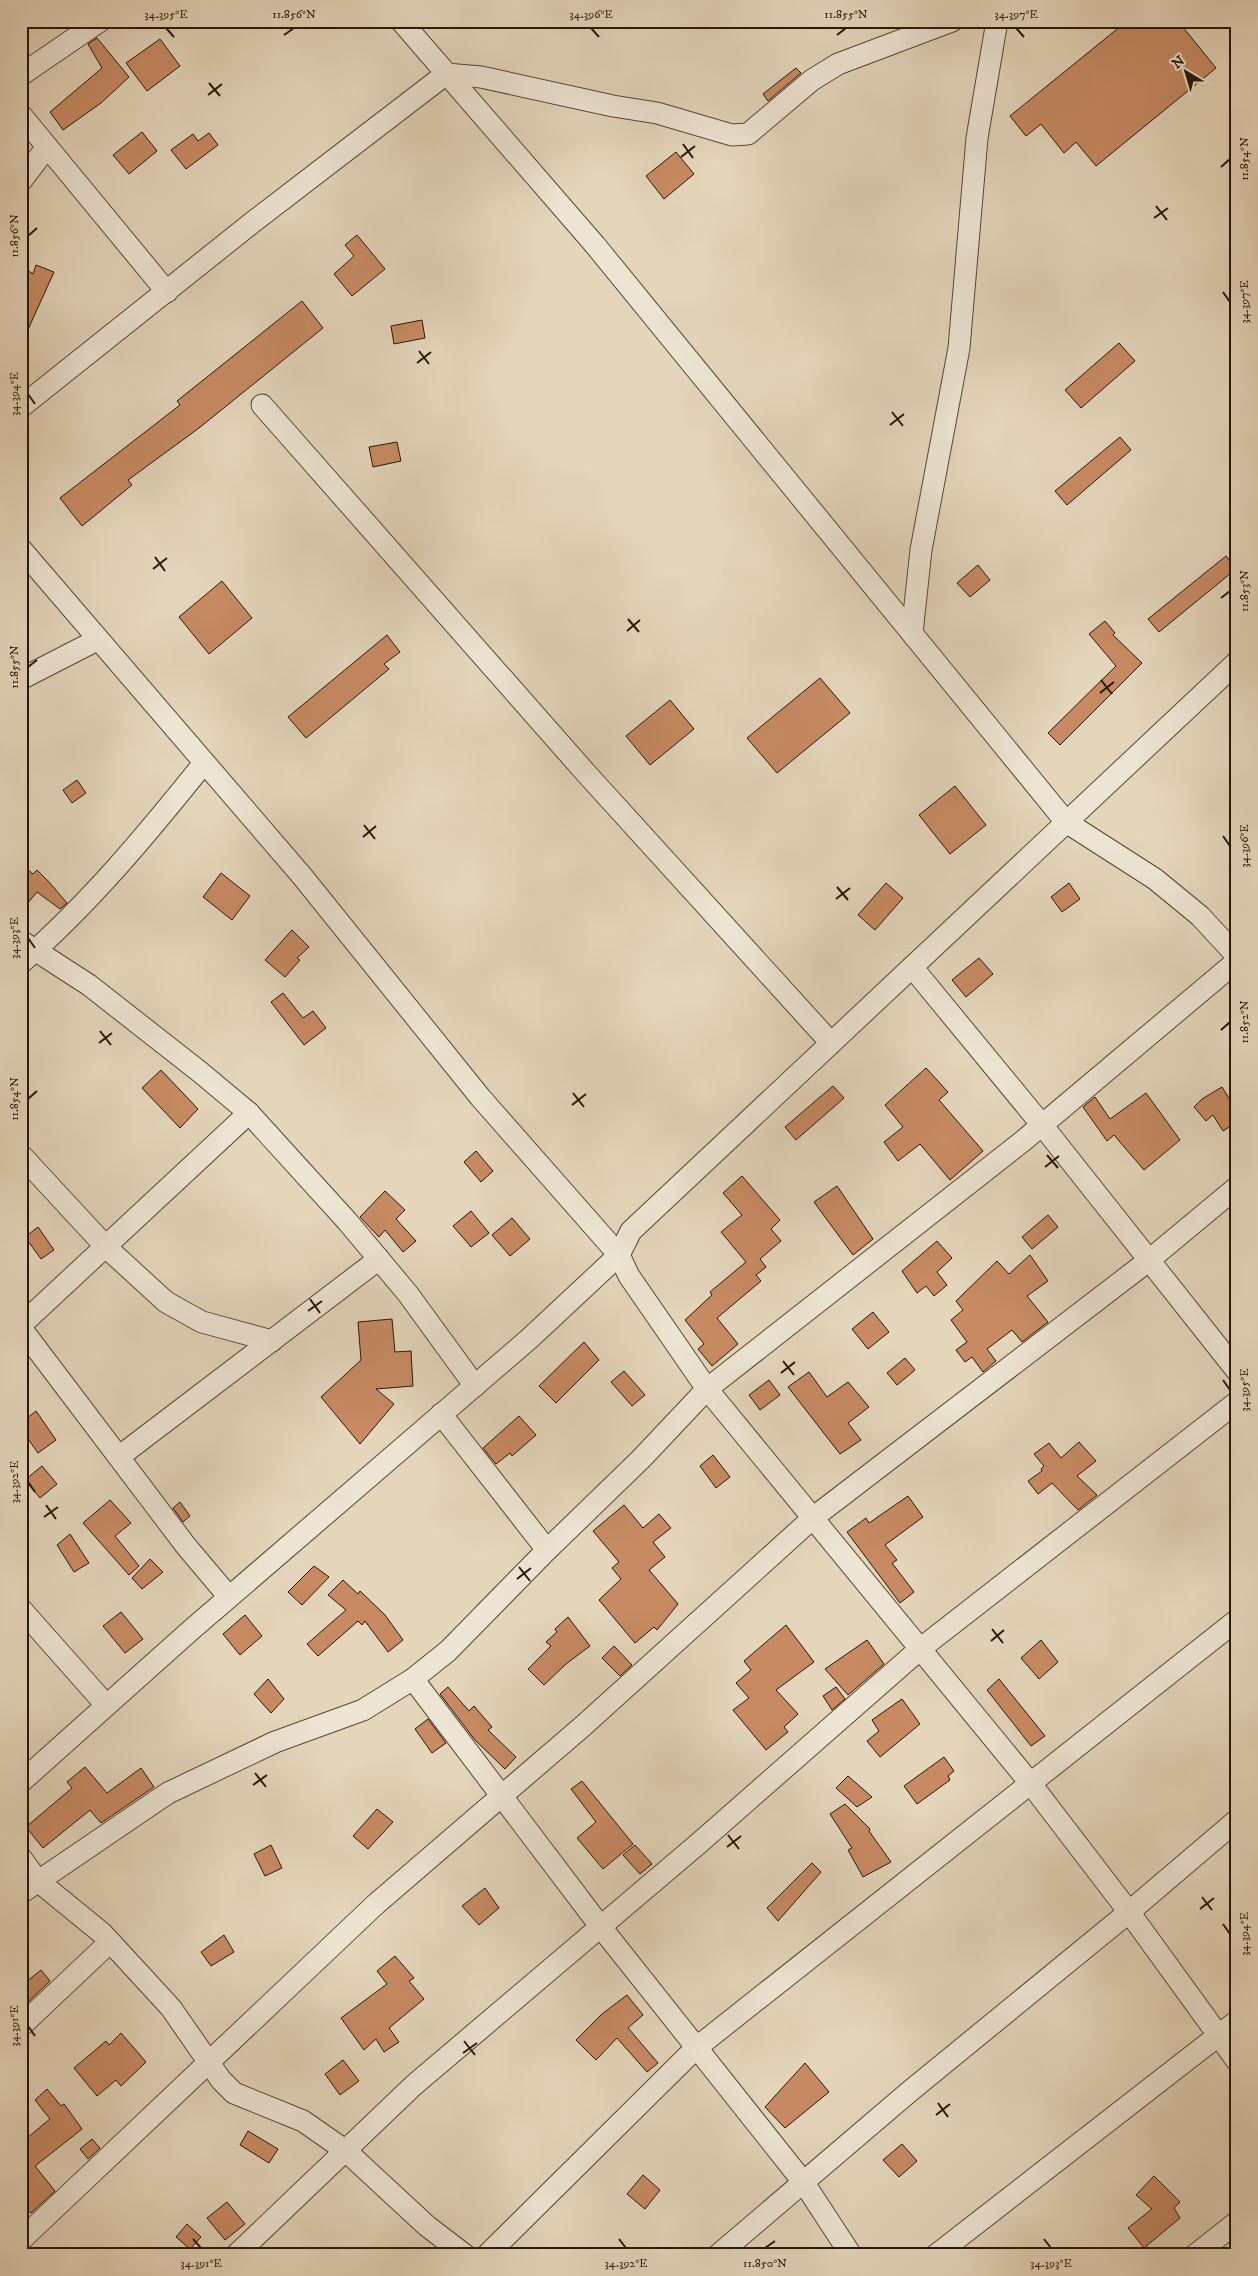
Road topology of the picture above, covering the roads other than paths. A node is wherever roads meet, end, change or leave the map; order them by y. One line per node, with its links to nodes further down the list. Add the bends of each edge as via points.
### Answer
1 (100, 21): 6 (street)
2 (401, 21): 5 (street)
3 (952, 21): 5 (street, via 838,64 812,80 748,134 732,135 657,113 489,79)
4 (997, 21): 14 (street, via 977,138 959,348 921,550)
5 (446, 74): 10 (street); 14 (street, via 595,245)
6 (21, 75)
7 (21, 115): 8 (street)
8 (47, 147): 9 (street); 10 (street)
9 (21, 181)
10 (167, 292): 12 (street)
11 (262, 405): 24 (street, via 585,772)
12 (21, 407)
13 (21, 549): 15 (street)
14 (912, 633): 19 (street)
15 (97, 640): 17 (street); 18 (street)
16 (1237, 662): 19 (street)
17 (21, 679)
18 (204, 763): 20 (street, via 134,849 79,909); 30 (street, via 302,876 480,1097)
19 (1066, 822): 21 (street, via 1155,879 1200,916); 23 (street)
20 (26, 951): 25 (street, via 88,985)
21 (1237, 956)
22 (1237, 961): 26 (street)
23 (912, 967): 24 (street); 26 (street)
24 (831, 1043): 30 (street, via 632,1231)
25 (249, 1114): 29 (street); 31 (street)
26 (1042, 1125): 32 (street); 37 (street)
27 (21, 1155): 29 (street)
28 (1237, 1187): 32 (street)
29 (106, 1248): 33 (street); 34 (street, via 166,1302 202,1322)
30 (619, 1255): 36 (street); 37 (street, via 629,1276)
31 (379, 1259): 34 (street); 36 (street)
32 (1148, 1260): 35 (street); 41 (street)
33 (21, 1326): 40 (street)
34 (272, 1341): 40 (street)
35 (1237, 1371)
36 (475, 1386): 39 (street)
37 (707, 1389): 41 (street); 42 (street, via 641,1459)
38 (1237, 1402): 46 (street)
39 (441, 1414): 42 (street); 43 (street)
40 (120, 1456): 43 (street, via 186,1546)
41 (814, 1516): 46 (street); 51 (street, via 583,1726)
42 (547, 1550): 47 (street, via 448,1651)
43 (229, 1597): 48 (street)
44 (21, 1609): 48 (street)
45 (1237, 1620): 50 (street)
46 (920, 1649): 50 (street); 56 (street)
47 (413, 1680): 51 (street); 54 (street, via 363,1710 275,1742 168,1792)
48 (106, 1705): 49 (street)
49 (21, 1782)
50 (1031, 1784): 55 (street); 61 (street)
51 (500, 1796): 56 (street); 62 (street, via 376,1904)
52 (1237, 1820): 55 (street)
53 (21, 1858): 54 (street)
54 (30, 1887): 57 (street, via 83,1916)
55 (1129, 1912): 60 (street); 65 (street, via 909,2092)
56 (600, 1926): 61 (street); 64 (street, via 414,2085)
57 (110, 1942): 59 (street); 62 (street, via 171,2008)
58 (1237, 2021): 60 (street)
59 (21, 2026)
60 (1218, 2036): 63 (street); 73 (street)
61 (696, 2048): 65 (street); 70 (street)
62 (209, 2060): 64 (street, via 221,2080 234,2093 303,2121); 67 (street)
63 (1237, 2062)
64 (346, 2151): 68 (street); 69 (street, via 427,2226)
65 (804, 2183): 71 (street); 72 (street)
66 (1237, 2222): 74 (street)
67 (21, 2240)
68 (236, 2255)
69 (465, 2255)
70 (487, 2255)
71 (718, 2255)
72 (851, 2255)
73 (936, 2255)
74 (1195, 2255)

